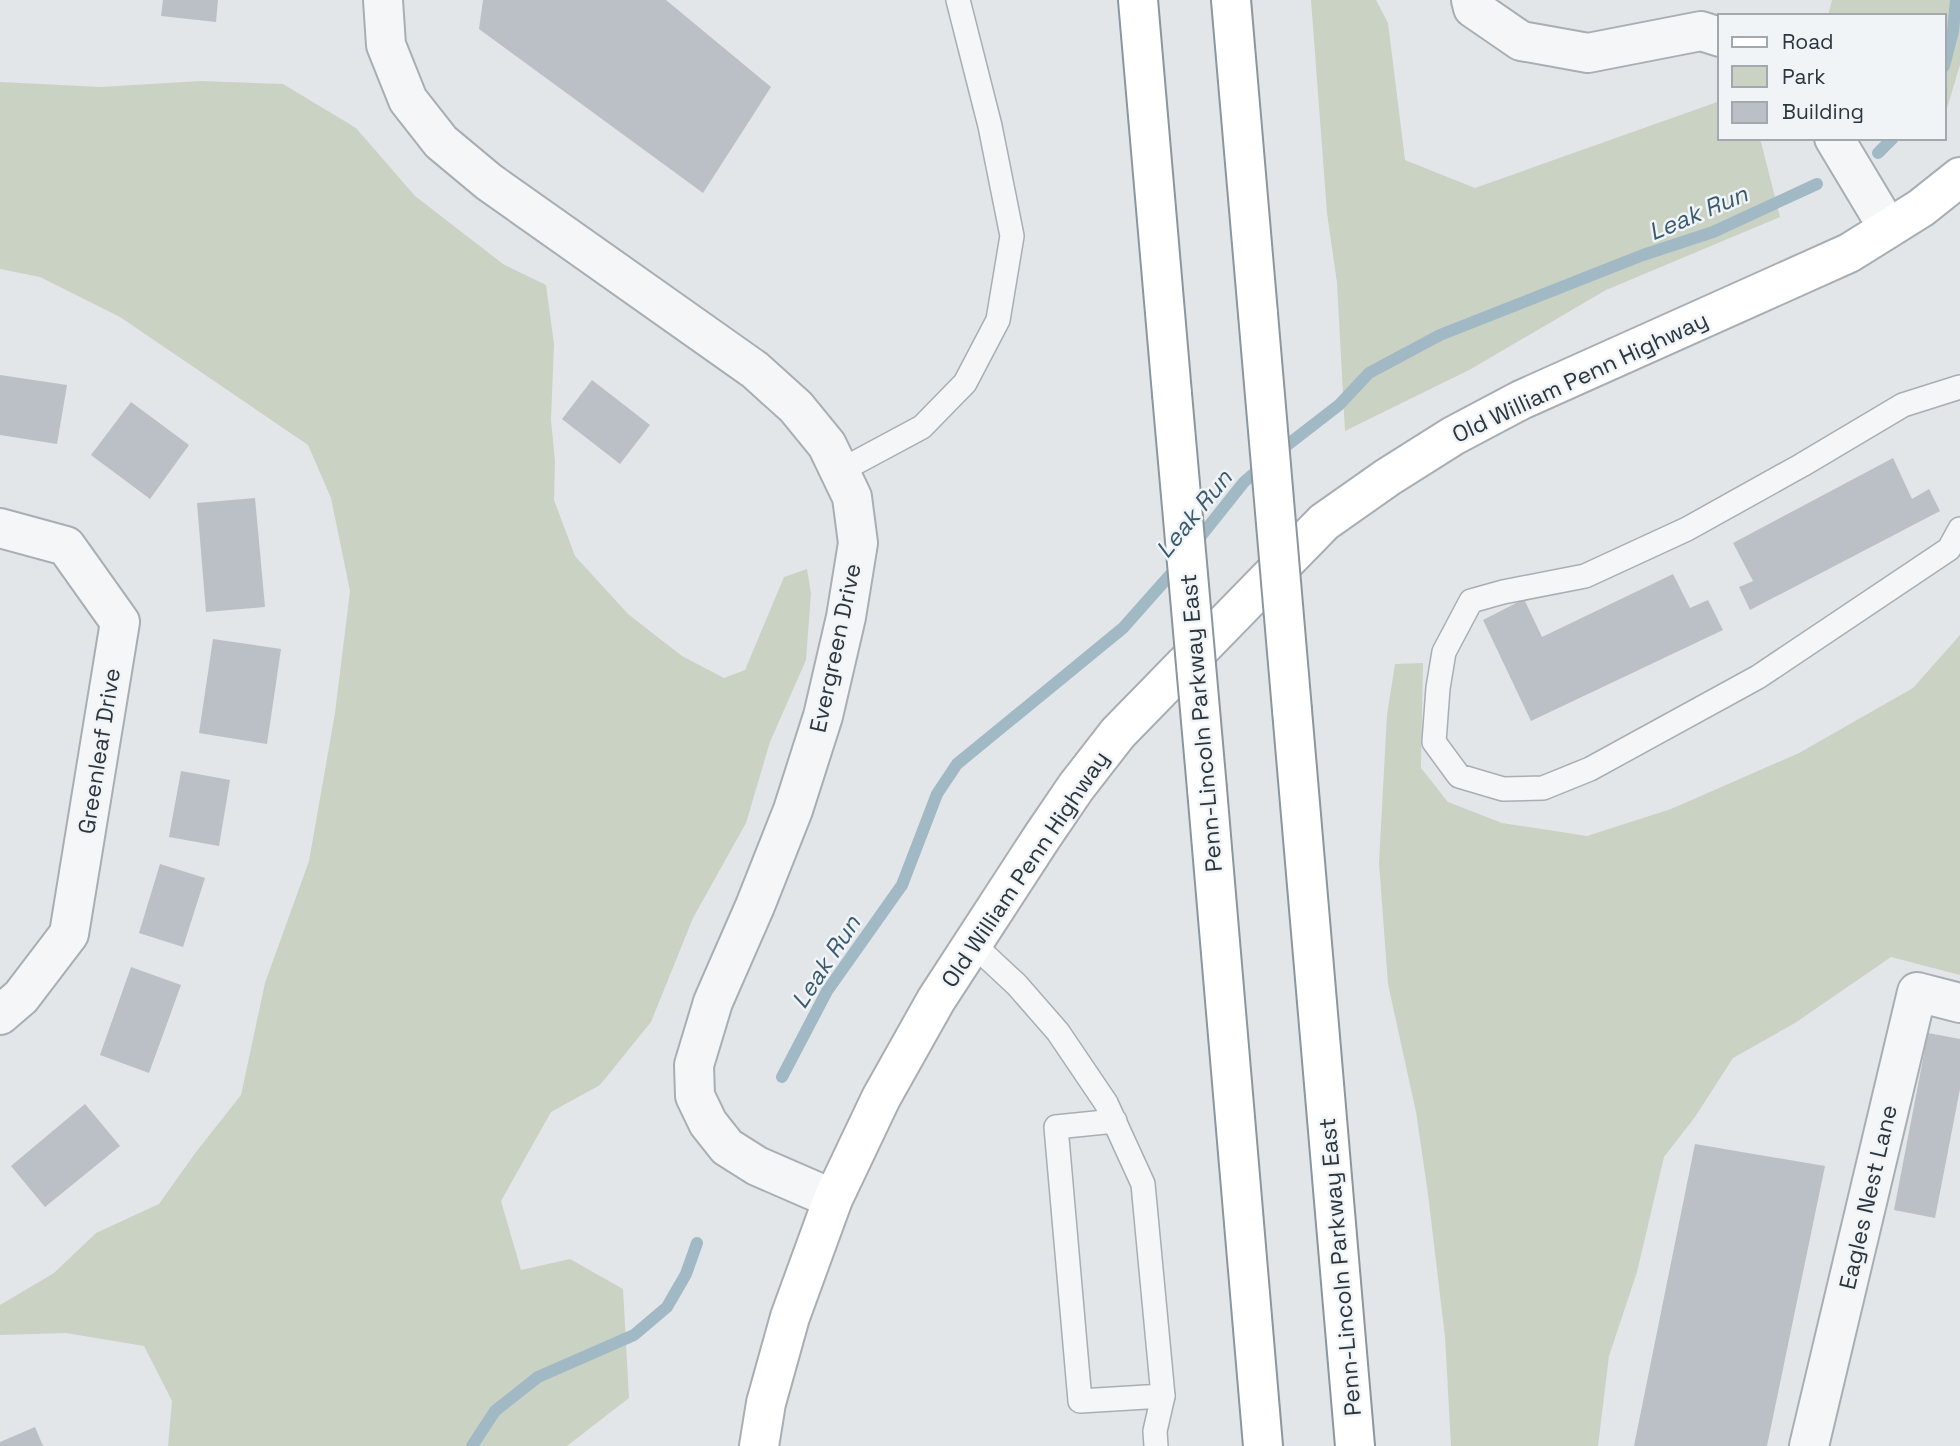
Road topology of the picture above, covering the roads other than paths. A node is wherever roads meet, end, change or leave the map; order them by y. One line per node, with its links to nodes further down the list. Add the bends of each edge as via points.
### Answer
1 (383, 0): 11 (street, Evergreen Drive, via 386,45 408,100 442,142 489,181 755,370 796,407 827,444)
2 (958, 0): 11 (lane, via 1013,236 998,320 965,383 922,428)
3 (1138, 0): 22 (main road, Penn-Lincoln Parkway East, bridge)
4 (1231, 0): 23 (main road, Penn-Lincoln Parkway East, bridge)
5 (1471, 0): 6 (street, via 1473,8 1521,41 1588,53 1701,31)
6 (1718, 36)
7 (1834, 140): 9 (street)
8 (1960, 177): 9 (main road, Old William Penn Highway)
9 (1888, 228): 14 (main road, Old William Penn Highway, via 1849,253 1521,400 1388,477 1324,522 1118,733 1055,817)
10 (1960, 387): 13 (lane, via 1903,405 1687,529 1585,576 1471,601 1444,652 1434,742 1460,776 1503,789 1543,788 1590,769 1758,677 1949,549)
11 (840, 471): 18 (street, Evergreen Drive, via 852,497 858,543 823,716 793,810 713,1002 694,1065 695,1096 727,1147 757,1166)
12 (0, 528): 16 (street, Greenleaf Drive, via 66,547 120,622 69,934 21,997)
13 (1960, 529)
14 (973, 944): 17 (lane, via 1058,1032); 18 (main road, Old William Penn Highway, via 881,1098)
15 (1960, 1003): 24 (street, Eagles Nest Lane, via 1917,992)
16 (0, 1015)
17 (1115, 1121): 19 (lane, via 1143,1184); 19 (lane, via 1056,1127 1080,1401)
18 (833, 1199): 20 (main road, Old William Penn Highway, via 790,1317)
19 (1163, 1396): 21 (lane)
20 (759, 1446)
21 (1156, 1446)
22 (1263, 1446)
23 (1355, 1446)
24 (1809, 1446)

